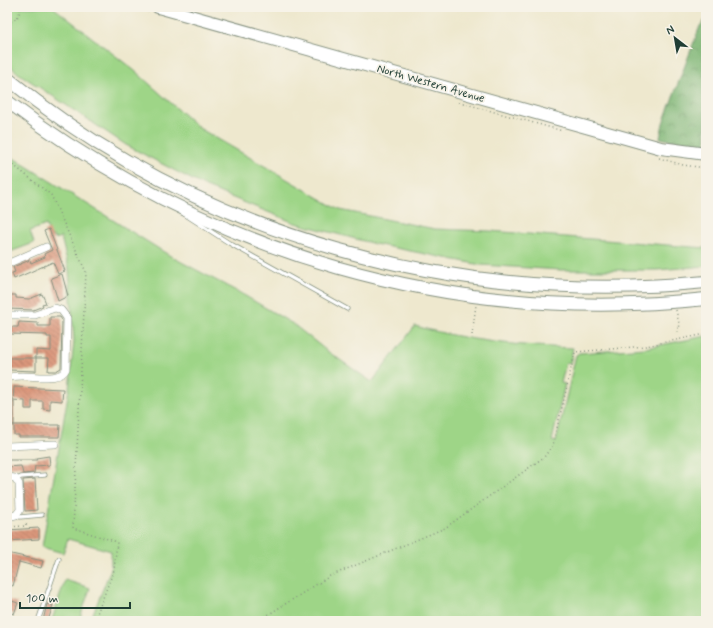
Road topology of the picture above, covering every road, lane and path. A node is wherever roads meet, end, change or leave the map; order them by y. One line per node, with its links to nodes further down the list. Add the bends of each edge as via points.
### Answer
1 (20, 7): 3 (path, via 20,15)
2 (158, 7): 6 (highway, North Western Avenue, via 661,148)
3 (7, 23)
4 (7, 78): 11 (highway, via 91,139 163,180 245,217 329,247 424,271 515,283 612,288)
5 (7, 101): 8 (highway, via 58,138)
6 (706, 154)
7 (7, 160): 35 (path, via 51,195 86,272 74,528 117,542 114,570)
8 (155, 196): 12 (highway, via 233,232 310,260 422,288); 14 (lane, via 229,243)
9 (46, 247): 10 (street)
10 (7, 264)
11 (706, 282)
12 (477, 296): 13 (highway, via 537,303 612,305); 19 (path)
13 (706, 299)
14 (347, 309)
15 (7, 315): 20 (street, via 35,315 55,308 61,310 67,318 64,373 57,377 17,375)
16 (677, 315): 17 (path, via 680,328)
17 (678, 332)
18 (706, 334): 36 (path, via 646,346 575,352 553,444 544,457 445,528 330,576)
19 (472, 335)
20 (7, 378)
21 (56, 444): 22 (street)
22 (7, 446)
23 (45, 475): 25 (lane)
24 (7, 477): 25 (street)
25 (17, 479): 28 (street, via 20,510)
26 (7, 490): 27 (path)
27 (7, 506)
28 (16, 516): 30 (street); 31 (lane)
29 (42, 516): 31 (lane)
30 (7, 517)
31 (25, 517): 32 (path, via 26,526)
32 (7, 527)
33 (59, 560): 34 (lane)
34 (38, 621)
35 (94, 621)
36 (258, 621)

